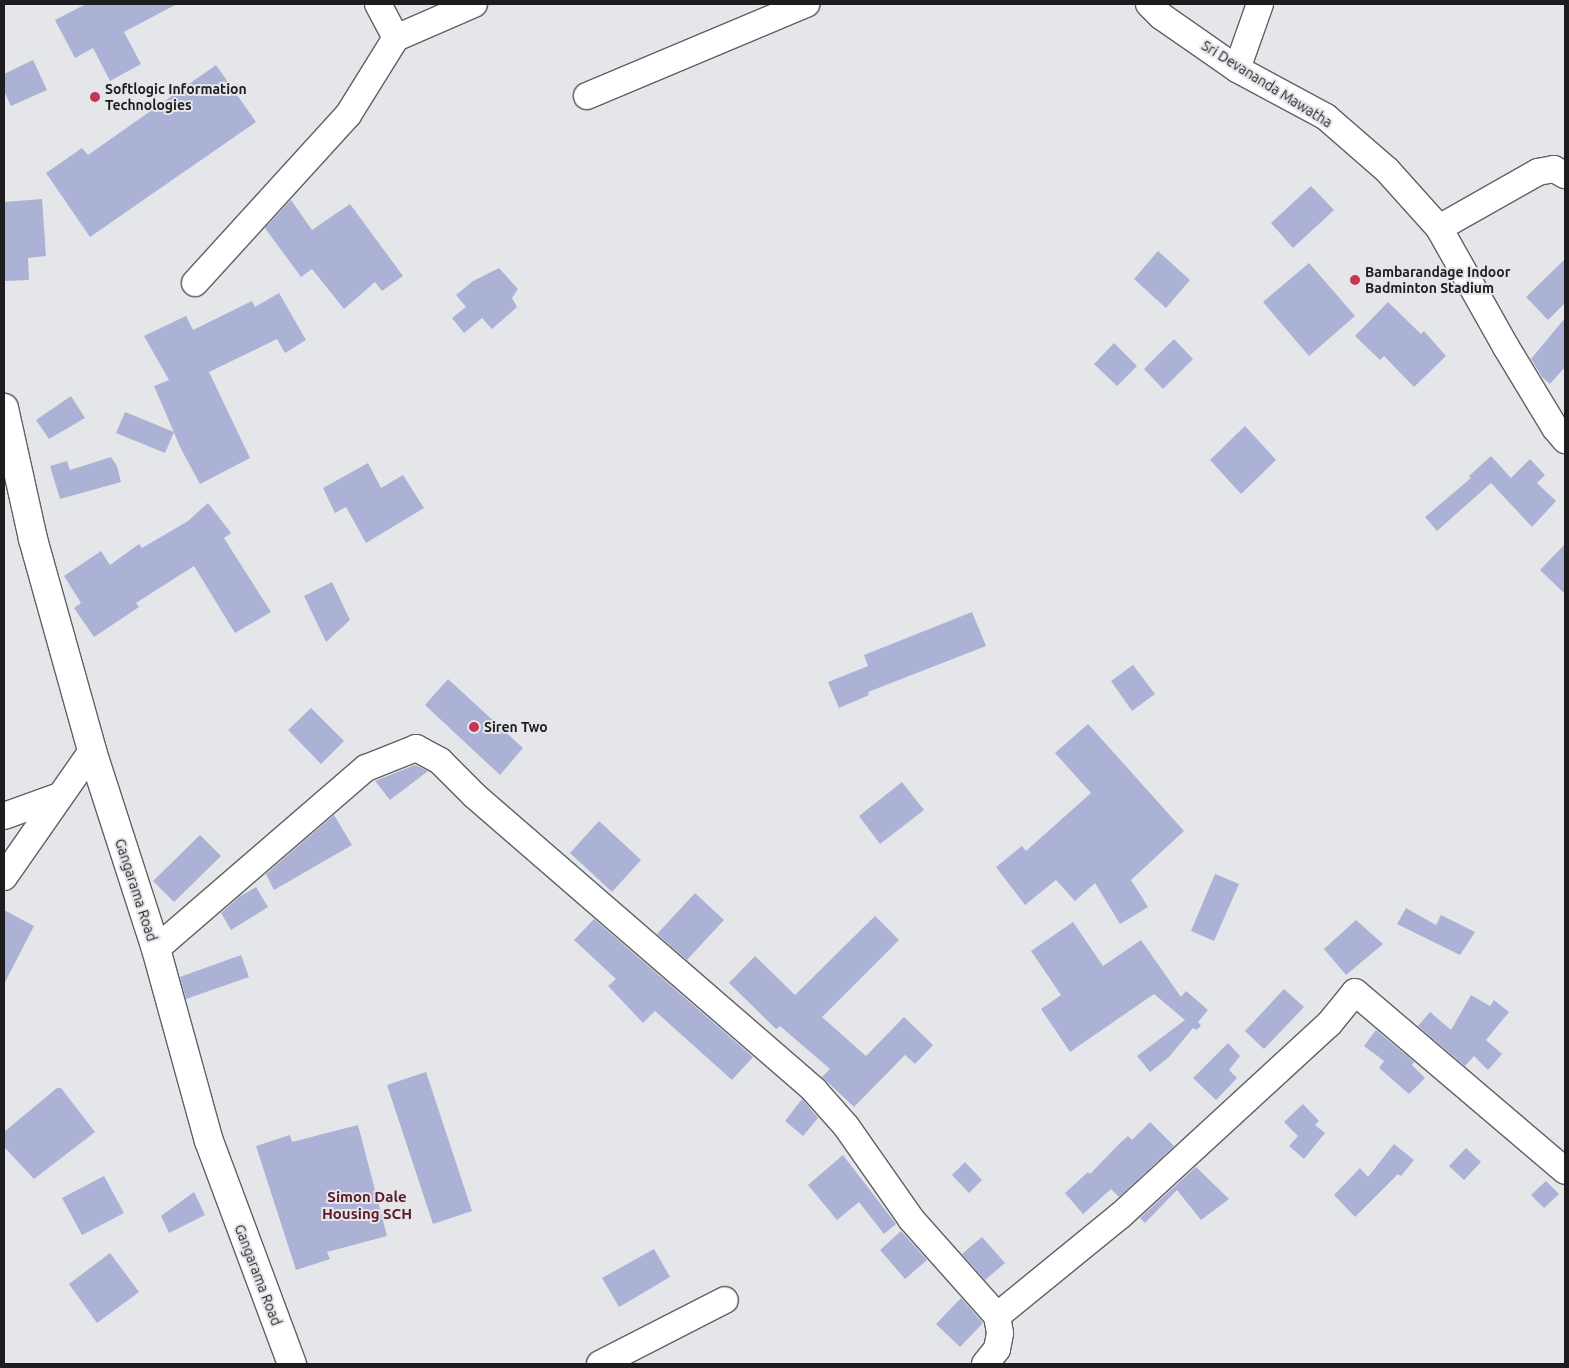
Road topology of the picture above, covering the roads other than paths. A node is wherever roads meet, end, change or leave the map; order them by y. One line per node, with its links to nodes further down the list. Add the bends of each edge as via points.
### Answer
1 (378, 4): 6 (street)
2 (474, 4): 6 (street)
3 (806, 4): 8 (street)
4 (1149, 4): 7 (street, Sri Devananda Mawatha, via 1161,16)
5 (1260, 4): 7 (street)
6 (396, 38): 11 (street, via 348,115)
7 (1237, 69): 10 (street, Sri Devananda Mawatha, via 1326,118 1388,170)
8 (587, 96)
9 (1565, 175): 10 (street, via 1554,168 1538,172)
10 (1439, 228): 13 (street, Sri Devananda Mawatha, via 1554,428)
11 (196, 283)
12 (4, 408): 14 (street, Gangarama Road, via 33,539)
13 (1565, 440)
14 (92, 751): 15 (street); 18 (street, Gangarama Road)
15 (60, 796): 16 (street); 17 (street)
16 (4, 816)
17 (4, 877)
18 (156, 950): 21 (street, via 366,768 416,748 440,761 814,1090 846,1126 911,1219); 23 (street, Gangarama Road, via 208,1141)
19 (1565, 1171): 21 (street, via 1354,992 1329,1024 1128,1208)
20 (725, 1300): 22 (street)
21 (998, 1316): 25 (street, via 997,1349)
22 (627, 1358): 24 (street)
23 (292, 1364)
24 (600, 1364)
25 (985, 1364)

